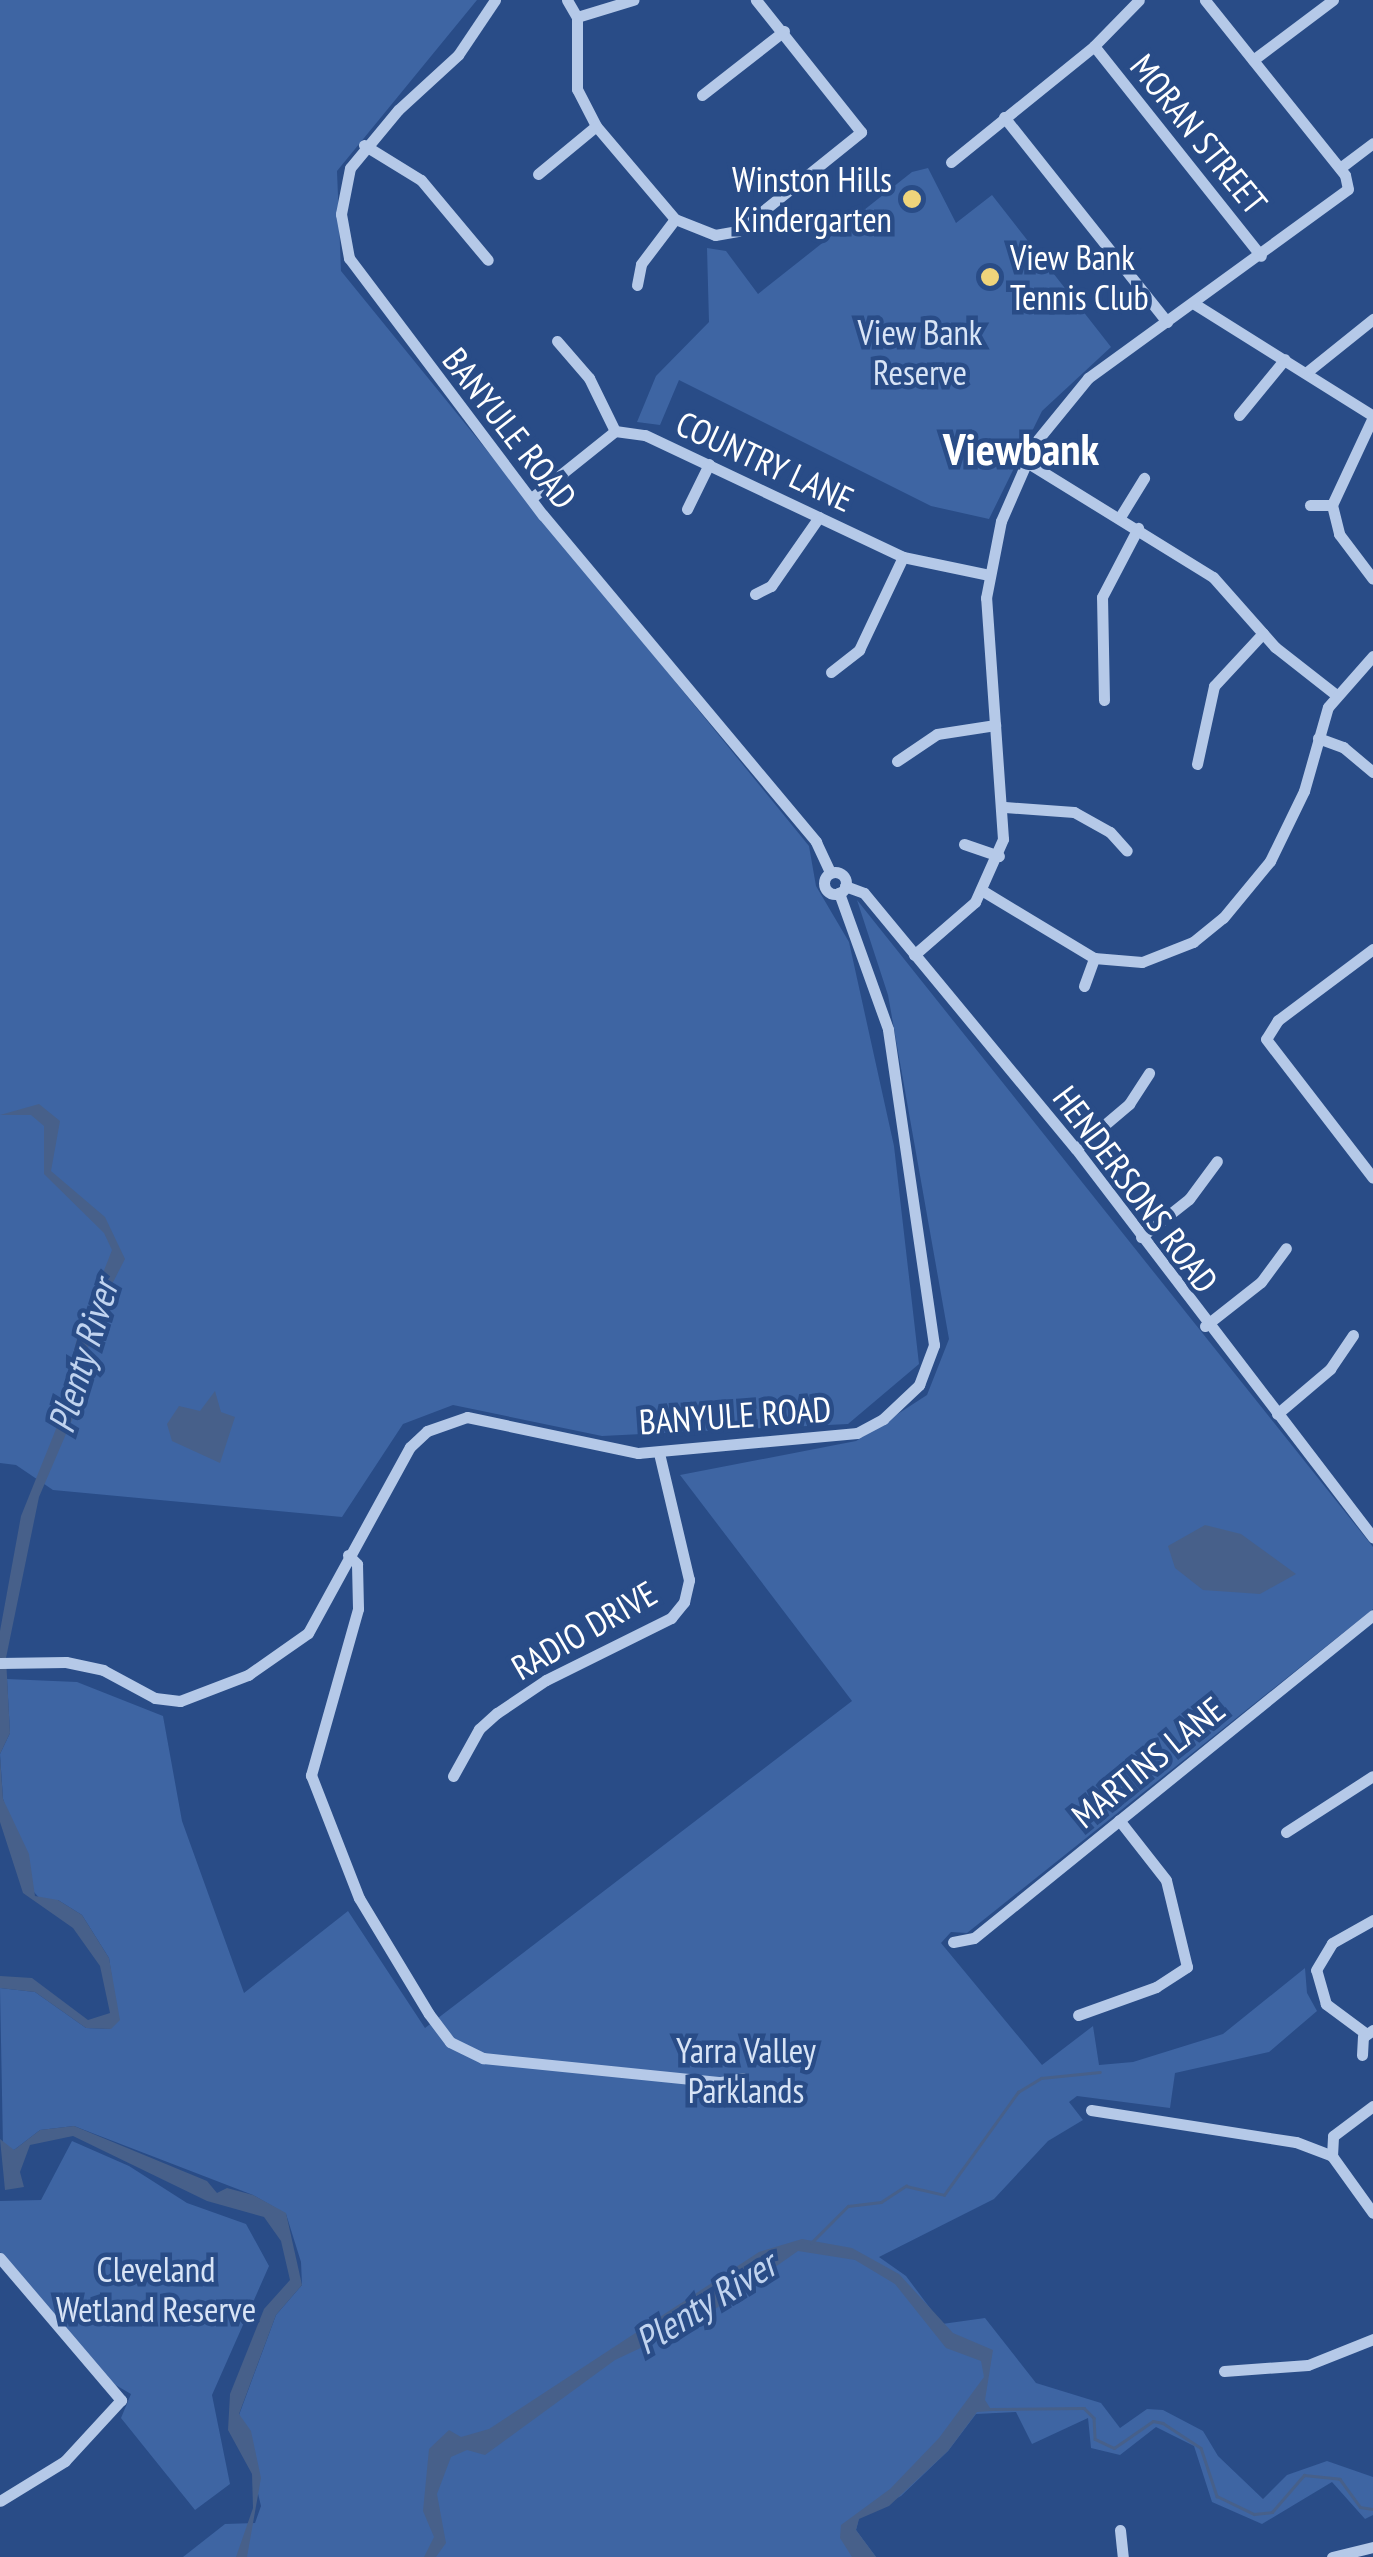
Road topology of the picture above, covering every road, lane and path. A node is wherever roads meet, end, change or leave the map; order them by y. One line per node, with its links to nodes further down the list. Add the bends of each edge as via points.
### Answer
1 (495, 0): 16 (street, BANYULE ROAD, via 458,55)
2 (568, 0): 8 (street)
3 (633, 0): 8 (street)
4 (756, 0): 9 (street)
5 (1139, 0): 10 (street)
6 (1205, 0): 11 (street)
7 (1332, 0): 11 (street)
8 (577, 17): 14 (street, via 577,89)
9 (784, 31): 12 (street); 20 (street, via 866,135 738,232 715,235)
10 (1094, 46): 13 (street); 21 (street, MORAN STREET)
11 (1253, 60): 18 (street)
12 (702, 95)
13 (1004, 117): 17 (street); 26 (street)
14 (596, 126): 19 (street); 20 (street)
15 (1373, 144): 18 (street)
16 (364, 145): 22 (street, via 421,180); 38 (street, BANYULE ROAD, via 344,188 341,214 350,258)
17 (951, 162)
18 (1340, 168): 21 (street, via 1349,185 1343,197)
19 (538, 174)
20 (674, 219): 23 (street, via 641,264)
21 (1261, 256): 24 (street)
22 (488, 260)
23 (637, 284)
24 (1193, 303): 26 (street); 28 (street)
25 (1373, 319): 29 (street)
26 (1167, 322): 35 (street, via 1074,392)
27 (557, 340): 33 (street, via 589,378)
28 (1285, 360): 29 (street); 31 (street)
29 (1307, 372): 30 (street)
30 (1373, 414): 34 (street)
31 (1239, 415)
32 (1373, 427): 34 (street)
33 (616, 431): 36 (street, COUNTRY LANE, via 645,435); 38 (street)
34 (1358, 447): 40 (street)
35 (1025, 461): 43 (street); 46 (street)
36 (708, 464): 41 (street); 42 (street, COUNTRY LANE)
37 (1144, 478): 43 (street)
38 (534, 496): 63 (street, BANYULE ROAD, via 542,516 816,842 830,872 844,876)
39 (1310, 504): 40 (street)
40 (1332, 505): 47 (street, via 1339,534)
41 (687, 509)
42 (819, 517): 45 (street, COUNTRY LANE); 48 (street, via 772,586)
43 (1120, 517): 44 (street)
44 (1138, 528): 49 (street, via 1213,576); 53 (street, via 1102,597)
45 (903, 558): 46 (street, COUNTRY LANE); 51 (street, via 859,650)
46 (988, 576): 54 (street, via 986,642)
47 (1373, 579)
48 (755, 594)
49 (1263, 633): 52 (street); 57 (street, via 1214,686)
50 (1373, 656): 52 (street)
51 (830, 672)
52 (1335, 694): 55 (street)
53 (1104, 700)
54 (996, 726): 56 (street, via 936,734); 59 (street)
55 (1318, 738): 58 (street, via 1343,747); 67 (street, via 1284,837 1222,918 1158,958)
56 (897, 760)
57 (1197, 764)
58 (1373, 772)
59 (1005, 807): 61 (street, via 1074,812 1110,832); 62 (street)
60 (964, 844): 62 (street)
61 (1127, 852)
62 (999, 856): 64 (street)
63 (842, 890): 66 (street, HENDERSONS ROAD, via 864,893); 78 (street, BANYULE ROAD, via 888,1029 932,1366 883,1419 857,1433)
64 (982, 891): 66 (street); 67 (street)
65 (1373, 949): 72 (street, via 1266,1036)
66 (914, 955): 70 (street, HENDERSONS ROAD)
67 (1094, 958): 68 (street)
68 (1084, 986)
69 (1149, 1074): 70 (street, via 1129,1104)
70 (1076, 1149): 73 (street, HENDERSONS ROAD)
71 (1216, 1161): 73 (street, via 1190,1199)
72 (1373, 1178)
73 (1141, 1236): 75 (street, HENDERSONS ROAD)
74 (1286, 1248): 75 (street, via 1261,1282)
75 (1206, 1326): 77 (street, HENDERSONS ROAD)
76 (1353, 1335): 77 (street, via 1330,1369)
77 (1278, 1414): 79 (street, HENDERSONS ROAD)
78 (659, 1452): 80 (street, BANYULE ROAD, via 604,1449 468,1417 427,1431 410,1447); 83 (street, RADIO DRIVE, via 690,1580 684,1602 671,1618 546,1680 497,1713 464,1750)
79 (1373, 1537)
80 (348, 1554): 82 (street, BANYULE ROAD, via 308,1632 212,1692 180,1701 156,1698 102,1670); 92 (street, via 357,1564 358,1609 311,1774 360,1898 450,2042 483,2058 721,2082)
81 (1373, 1615): 85 (street, MARTINS LANE)
82 (0, 1663)
83 (454, 1776)
84 (1373, 1776): 86 (street)
85 (1119, 1820): 88 (street, MARTINS LANE, via 974,1938); 89 (street, via 1166,1880 1187,1967 1156,1987)
86 (1286, 1832)
87 (1373, 1920): 90 (street, via 1332,1943 1316,1970 1322,1998)
88 (954, 1942)
89 (1078, 2015)
90 (1369, 2031): 91 (street)
91 (1362, 2056)
92 (743, 2078)
93 (1373, 2106): 95 (street, via 1333,2136)
94 (1091, 2110): 95 (street, via 1273,2135)
95 (1332, 2156): 96 (street)
96 (1373, 2213)
97 (0, 2258): 100 (street, via 121,2400 65,2461)
98 (1373, 2339): 99 (street, via 1308,2365)
99 (1224, 2371)
100 (0, 2502)
101 (1120, 2530): 103 (street)
102 (1373, 2547): 104 (street)
103 (1124, 2557)
104 (1332, 2557)

